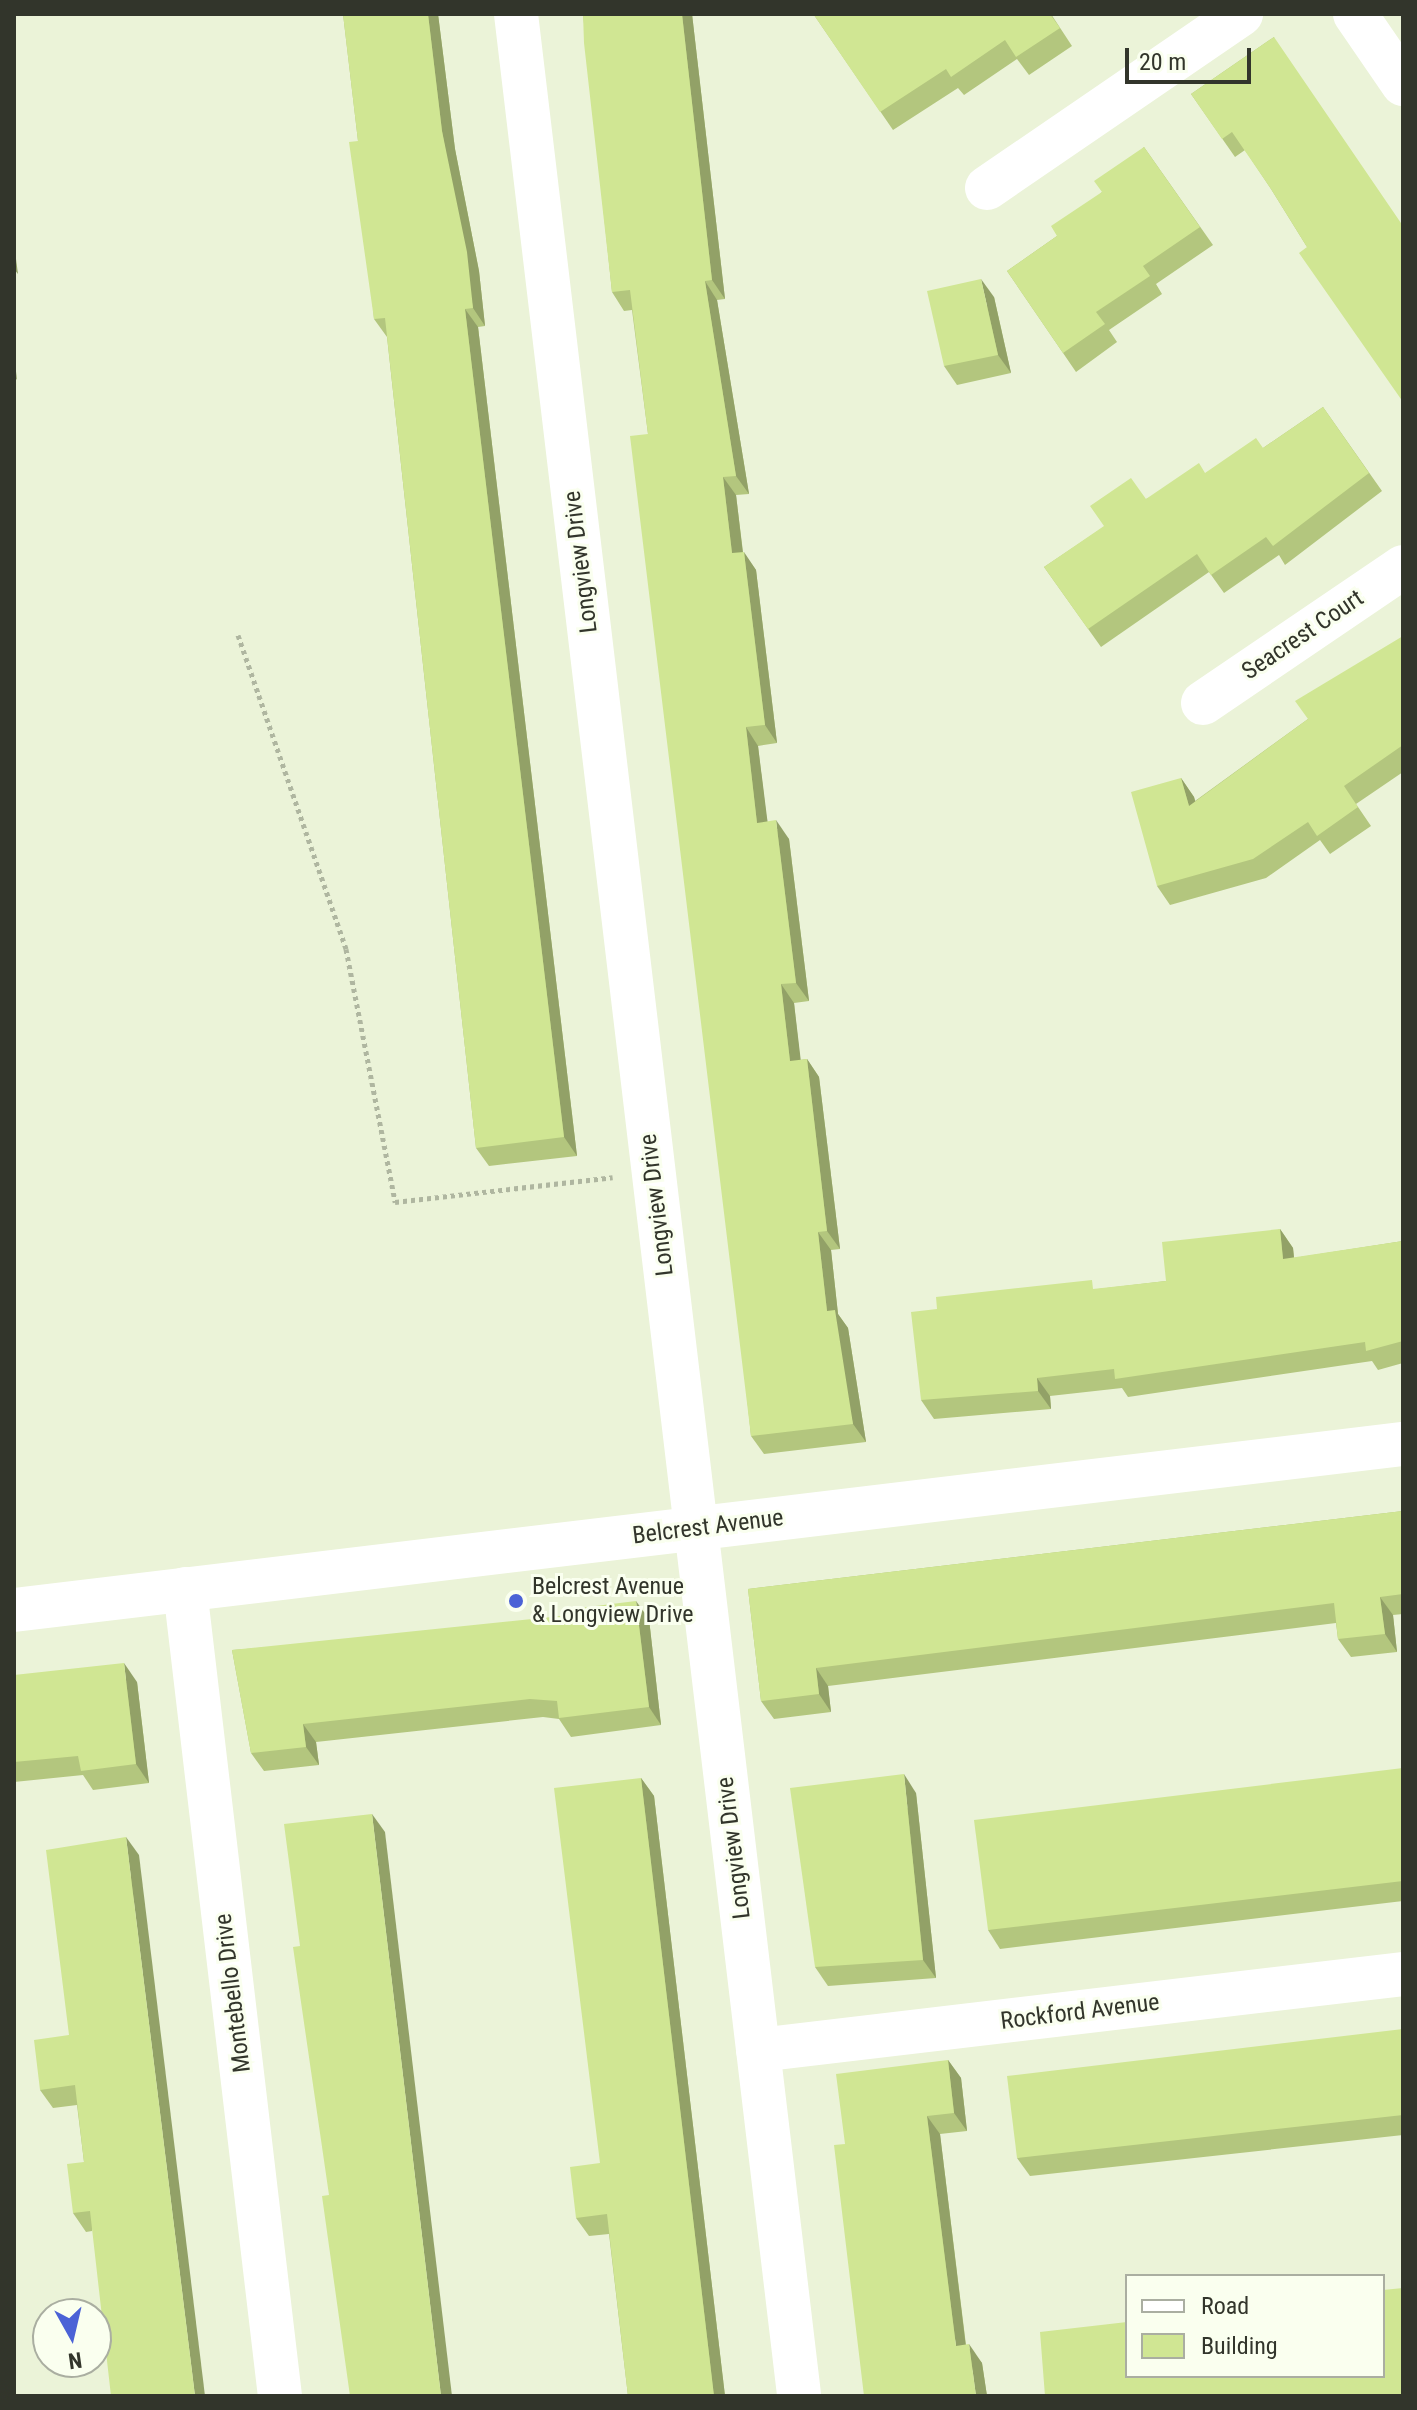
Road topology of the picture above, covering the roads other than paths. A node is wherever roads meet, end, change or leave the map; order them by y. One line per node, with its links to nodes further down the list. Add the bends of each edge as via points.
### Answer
1 (516, 14): 9 (street, Longview Drive)
2 (1241, 14): 5 (street)
3 (1355, 14): 4 (street)
4 (1403, 84)
5 (987, 188)
6 (1403, 567): 7 (street, Seacrest Court)
7 (1203, 703)
8 (1403, 1444): 9 (street, Belcrest Avenue)
9 (696, 1528): 10 (street, Belcrest Avenue); 13 (street, Longview Drive)
10 (185, 1589): 11 (street, Belcrest Avenue); 14 (street, Montebello Drive)
11 (14, 1610)
12 (1403, 1974): 13 (street, Rockford Avenue)
13 (758, 2050): 15 (street, Longview Drive)
14 (280, 2396)
15 (799, 2396)

